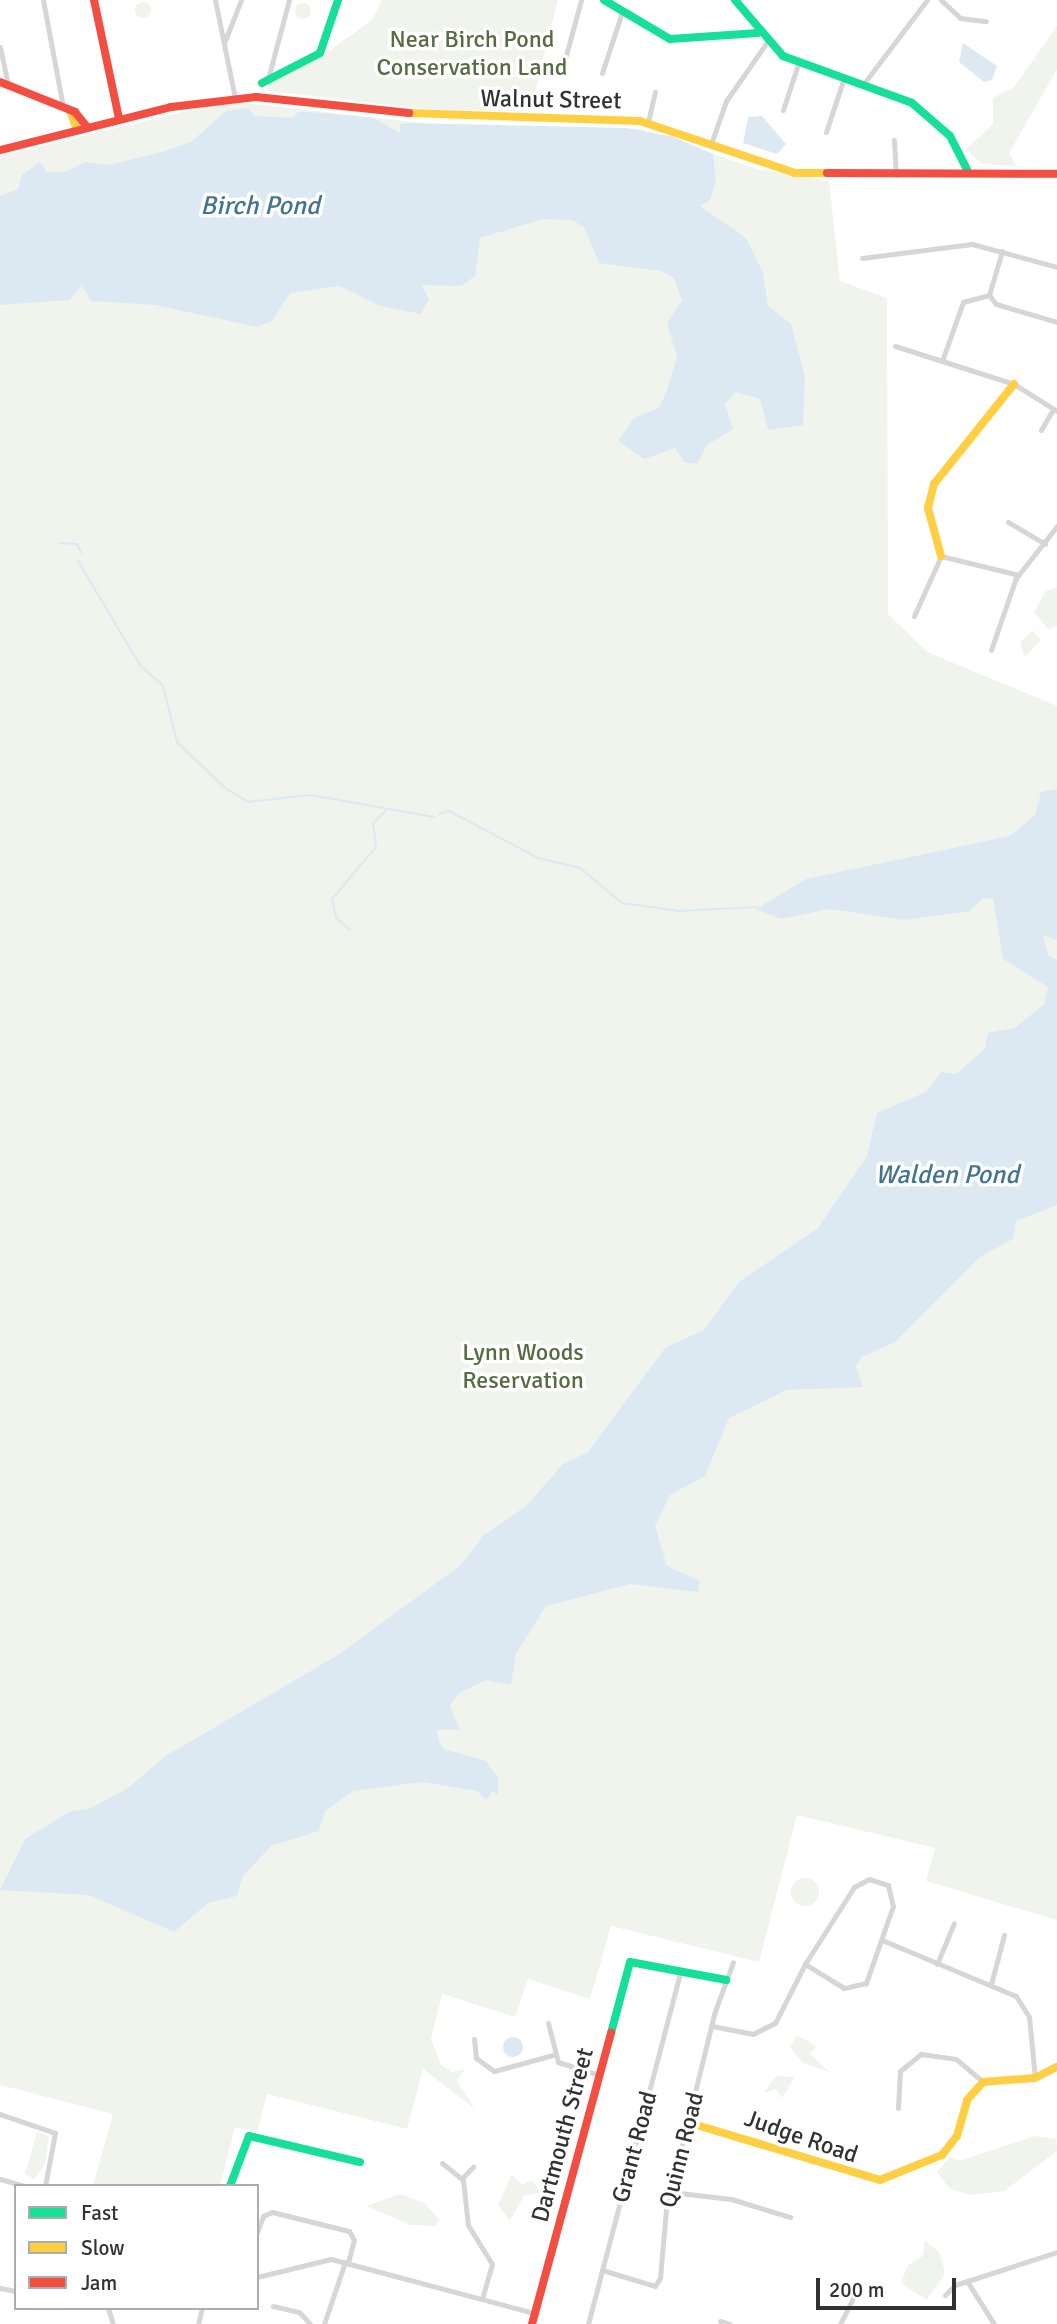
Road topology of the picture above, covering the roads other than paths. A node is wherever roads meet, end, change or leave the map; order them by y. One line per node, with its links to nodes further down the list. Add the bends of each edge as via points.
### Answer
1 (43, 0): 28 (street)
2 (94, 0): 30 (street)
3 (215, 0): 16 (street)
4 (241, 0): 16 (street)
5 (289, 0): 21 (street)
6 (338, 0): 21 (street, via 320,52)
7 (582, 0): 18 (street)
8 (604, 0): 12 (street)
9 (735, 0): 14 (street)
10 (927, 0): 23 (street)
11 (941, 0): 13 (street, via 960,18)
12 (622, 12): 14 (street, via 670,39); 20 (street)
13 (986, 21)
14 (758, 33): 15 (street)
15 (767, 42): 19 (street); 36 (street, via 726,101)
16 (224, 43): 27 (street)
17 (0, 47): 25 (street)
18 (565, 59)
19 (798, 64): 22 (street); 29 (street)
20 (602, 73)
21 (269, 75): 24 (street)
22 (844, 78): 23 (street); 34 (street)
23 (865, 82): 38 (street, via 932,118 960,149)
24 (261, 83)
25 (4, 84): 28 (street)
26 (655, 92): 31 (street)
27 (235, 98): 30 (street, Walnut Street); 31 (street, Walnut Street, via 444,117)
28 (67, 109): 32 (street); 33 (street)
29 (783, 110)
30 (119, 119): 32 (street, Walnut Street)
31 (648, 122): 36 (street, Walnut Street)
32 (87, 127): 33 (street, Walnut Street)
33 (77, 130): 37 (street, Walnut Street)
34 (826, 132)
35 (894, 140): 40 (street)
36 (711, 144): 40 (street, Walnut Street, via 795,173)
37 (0, 150)
38 (967, 170): 39 (street, Walnut Street); 40 (street, Walnut Street)
39 (1057, 174)
40 (897, 176)
41 (1002, 251): 42 (street, via 972,244); 43 (street); 44 (street)
42 (862, 258)
43 (1057, 267)
44 (989, 295): 45 (street, via 996,304); 47 (street, via 963,302)
45 (1057, 322)
46 (895, 346): 47 (street)
47 (942, 361): 48 (street)
48 (1014, 384): 49 (street); 54 (street, via 934,484 928,508)
49 (1055, 410): 50 (street)
50 (1041, 430)
51 (1008, 522): 53 (street)
52 (1057, 526): 53 (street)
53 (1045, 544): 55 (street)
54 (941, 556): 55 (street); 56 (street)
55 (1019, 575): 57 (street)
56 (914, 616)
57 (991, 650)
58 (954, 1923): 63 (street)
59 (1004, 1935): 66 (street)
60 (882, 1940): 62 (street, via 870,1977 857,1988 842,1987); 62 (street, via 893,1894 881,1881 866,1879); 63 (street)
61 (733, 1962): 65 (street, Quinn Road)
62 (805, 1964): 68 (street, via 769,2028 743,2034)
63 (937, 1964): 66 (street)
64 (681, 1970): 65 (street); 72 (street, Dartmouth Street, via 635,1958); 91 (street, Grant Road)
65 (726, 1980): 68 (street, Quinn Road)
66 (991, 1984): 73 (street, via 1013,1993 1027,2012)
67 (548, 2023): 70 (street)
68 (712, 2026): 77 (street, Quinn Road)
69 (474, 2039): 70 (street, via 474,2056 490,2070)
70 (553, 2055): 72 (street, via 565,2067)
71 (1057, 2067): 73 (street)
72 (598, 2075): 98 (street, Dartmouth Street)
73 (1035, 2078): 74 (street)
74 (983, 2082): 75 (street, via 956,2059 921,2054 900,2071); 77 (street, Judge Road, via 968,2098 957,2136 942,2155 880,2180)
75 (898, 2108)
76 (0, 2114): 84 (street, via 55,2133)
77 (690, 2123): 86 (street, Quinn Road)
78 (360, 2162): 85 (street, via 251,2136 242,2141)
79 (442, 2163): 81 (street)
80 (473, 2167): 81 (street)
81 (462, 2178): 96 (street, via 468,2225 492,2267)
82 (0, 2179): 83 (street)
83 (17, 2184)
84 (45, 2184)
85 (231, 2184)
86 (671, 2192): 87 (street, via 731,2199); 91 (street, Quinn Road, via 665,2264 655,2286)
87 (790, 2217)
88 (259, 2226): 90 (street, via 262,2216 272,2211 348,2231 354,2238)
89 (1057, 2252): 93 (street)
90 (347, 2262): 92 (street, via 312,2259); 96 (street); 101 (street)
91 (602, 2270): 103 (street, Grant Road)
92 (259, 2276)
93 (967, 2281): 95 (street); 106 (street)
94 (859, 2286): 105 (street)
95 (945, 2295)
96 (482, 2299): 98 (street)
97 (273, 2306): 100 (street, via 299,2312)
98 (537, 2314): 102 (street, Dartmouth Street)
99 (720, 2320): 104 (street)
100 (310, 2324)
101 (324, 2324)
102 (533, 2324)
103 (588, 2324)
104 (730, 2324)
105 (840, 2324)
106 (994, 2324)

